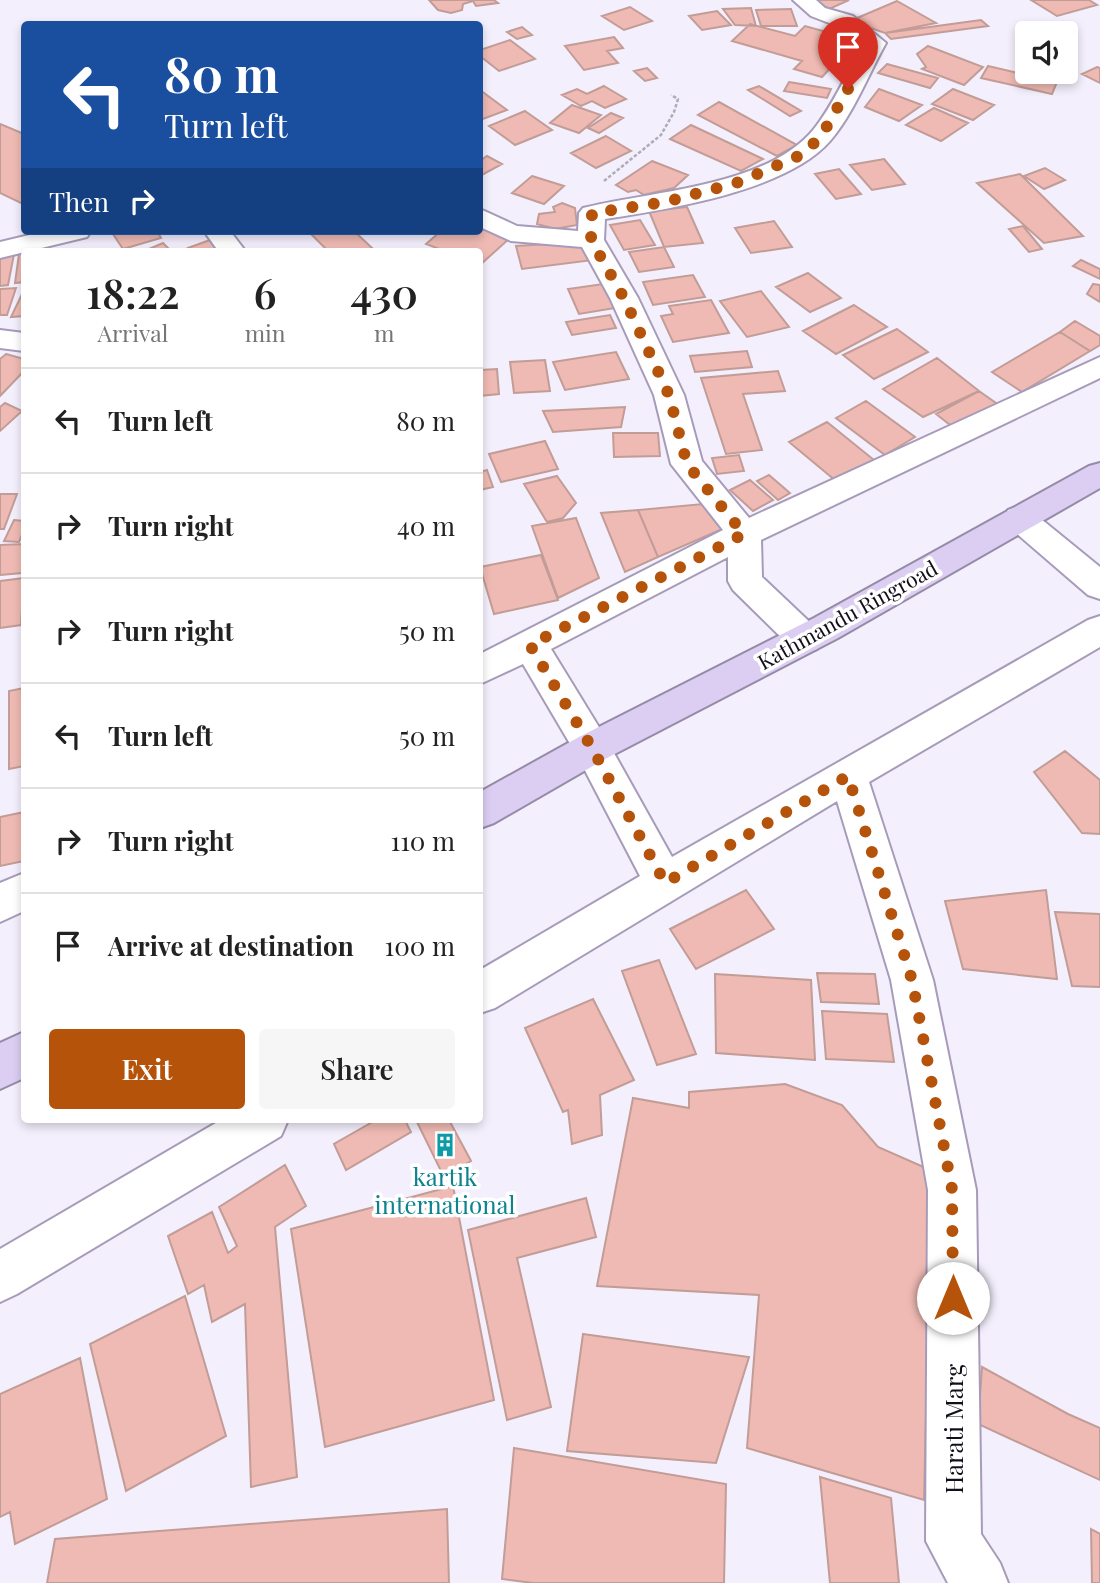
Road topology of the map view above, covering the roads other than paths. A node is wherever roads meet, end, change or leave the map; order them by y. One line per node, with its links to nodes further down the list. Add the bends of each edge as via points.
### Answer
1 (803, 0): 3 (street, via 818,12 845,21 874,43 822,135 803,154 739,182)
2 (483, 219): 3 (street, via 511,233)
3 (591, 226): 11 (street, via 669,395 687,464)
4 (62, 235): 5 (street)
5 (0, 250)
6 (0, 338): 7 (street)
7 (21, 342)
8 (1100, 366): 11 (street)
9 (1100, 474): 10 (highway, Kathmandu Ringroad)
10 (1018, 518): 12 (street); 14 (highway, Kathmandu Ringroad)
11 (744, 534): 14 (street, via 745,581); 15 (street)
12 (1100, 586)
13 (1100, 630): 18 (street)
14 (805, 639): 17 (highway, Kathmandu Ringroad)
15 (530, 645): 16 (street); 17 (street)
16 (483, 668)
17 (592, 748): 19 (highway, Kathmandu Ringroad); 20 (street)
18 (848, 776): 20 (street); 28 (street, Harati Marg, via 912,980 952,1189 954,1541)
19 (483, 809)
20 (665, 883): 23 (street)
21 (21, 892): 22 (street)
22 (0, 903)
23 (483, 991)
24 (21, 1056): 25 (highway)
25 (0, 1067)
26 (260, 1123): 27 (street)
27 (0, 1277)
28 (980, 1583)

